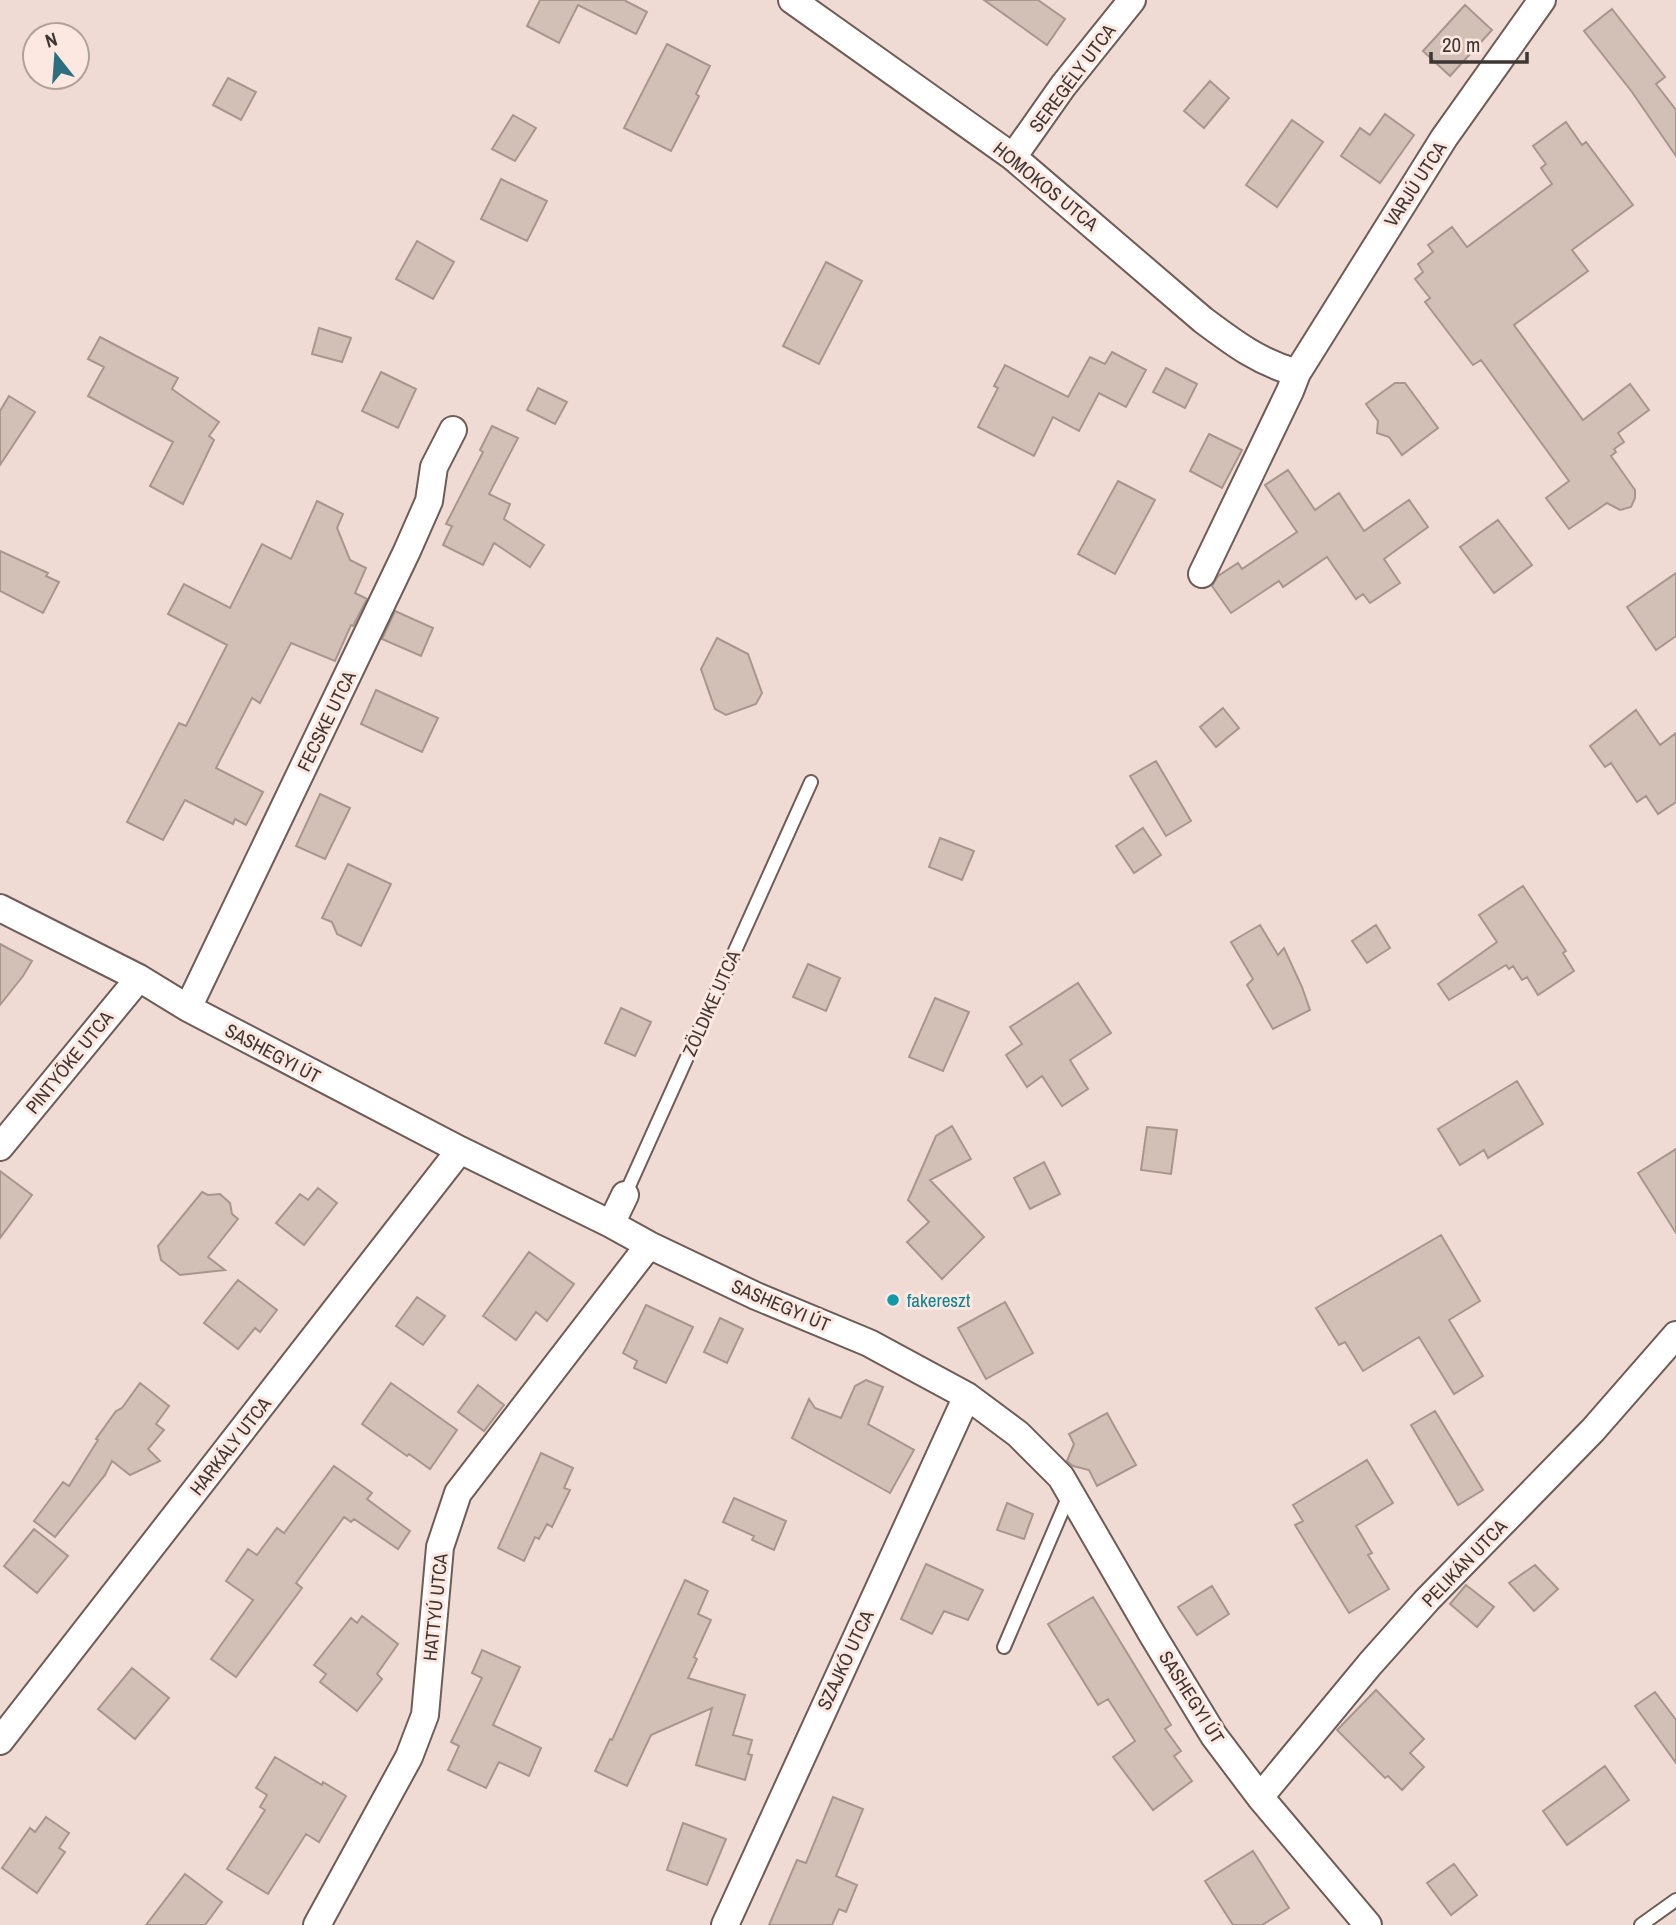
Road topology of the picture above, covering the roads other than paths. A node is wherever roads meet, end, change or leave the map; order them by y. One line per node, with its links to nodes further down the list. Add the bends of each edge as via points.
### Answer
1 (792, 0): 4 (street, HOMOKOS UTCA)
2 (1132, 0): 4 (street, SEREGÉLY UTCA)
3 (1542, 0): 5 (street, VARJÚ UTCA, via 1444,138)
4 (1013, 156): 5 (street, HOMOKOS UTCA, via 1233,343 1270,365)
5 (1297, 373): 7 (street, VARJÚ UTCA)
6 (453, 429): 11 (street, FECSKE UTCA, via 434,467 429,501 407,551)
7 (1202, 574)
8 (811, 782): 14 (lane, ZÖLDIKE UTCA)
9 (0, 908): 10 (street, SASHEGYI ÚT)
10 (138, 978): 11 (street, SASHEGYI ÚT); 12 (street, PINTYŐKE UTCA)
11 (187, 1008): 13 (street, SASHEGYI ÚT)
12 (0, 1147)
13 (460, 1150): 15 (street, SASHEGYI ÚT); 21 (street, HARKÁLY UTCA)
14 (625, 1195): 15 (street, ZÖLDIKE UTCA)
15 (611, 1224): 16 (street, SASHEGYI ÚT)
16 (649, 1245): 18 (street, SASHEGYI ÚT, via 869,1343); 24 (street, HATTYÚ UTCA, via 458,1493 440,1547 425,1715 409,1757)
17 (1676, 1335): 22 (street, PELIKÁN UTCA, via 1593,1430 1427,1600)
18 (967, 1396): 19 (street, SASHEGYI ÚT, via 1018,1434 1061,1477); 25 (street, SZAJKÓ UTCA)
19 (1070, 1493): 20 (lane); 22 (street, SASHEGYI ÚT, via 1214,1736)
20 (1004, 1647)
21 (0, 1741)
22 (1260, 1797): 26 (street, SASHEGYI ÚT)
23 (1676, 1900): 27 (lane)
24 (317, 1925)
25 (725, 1925)
26 (1368, 1925)
27 (1641, 1925)

